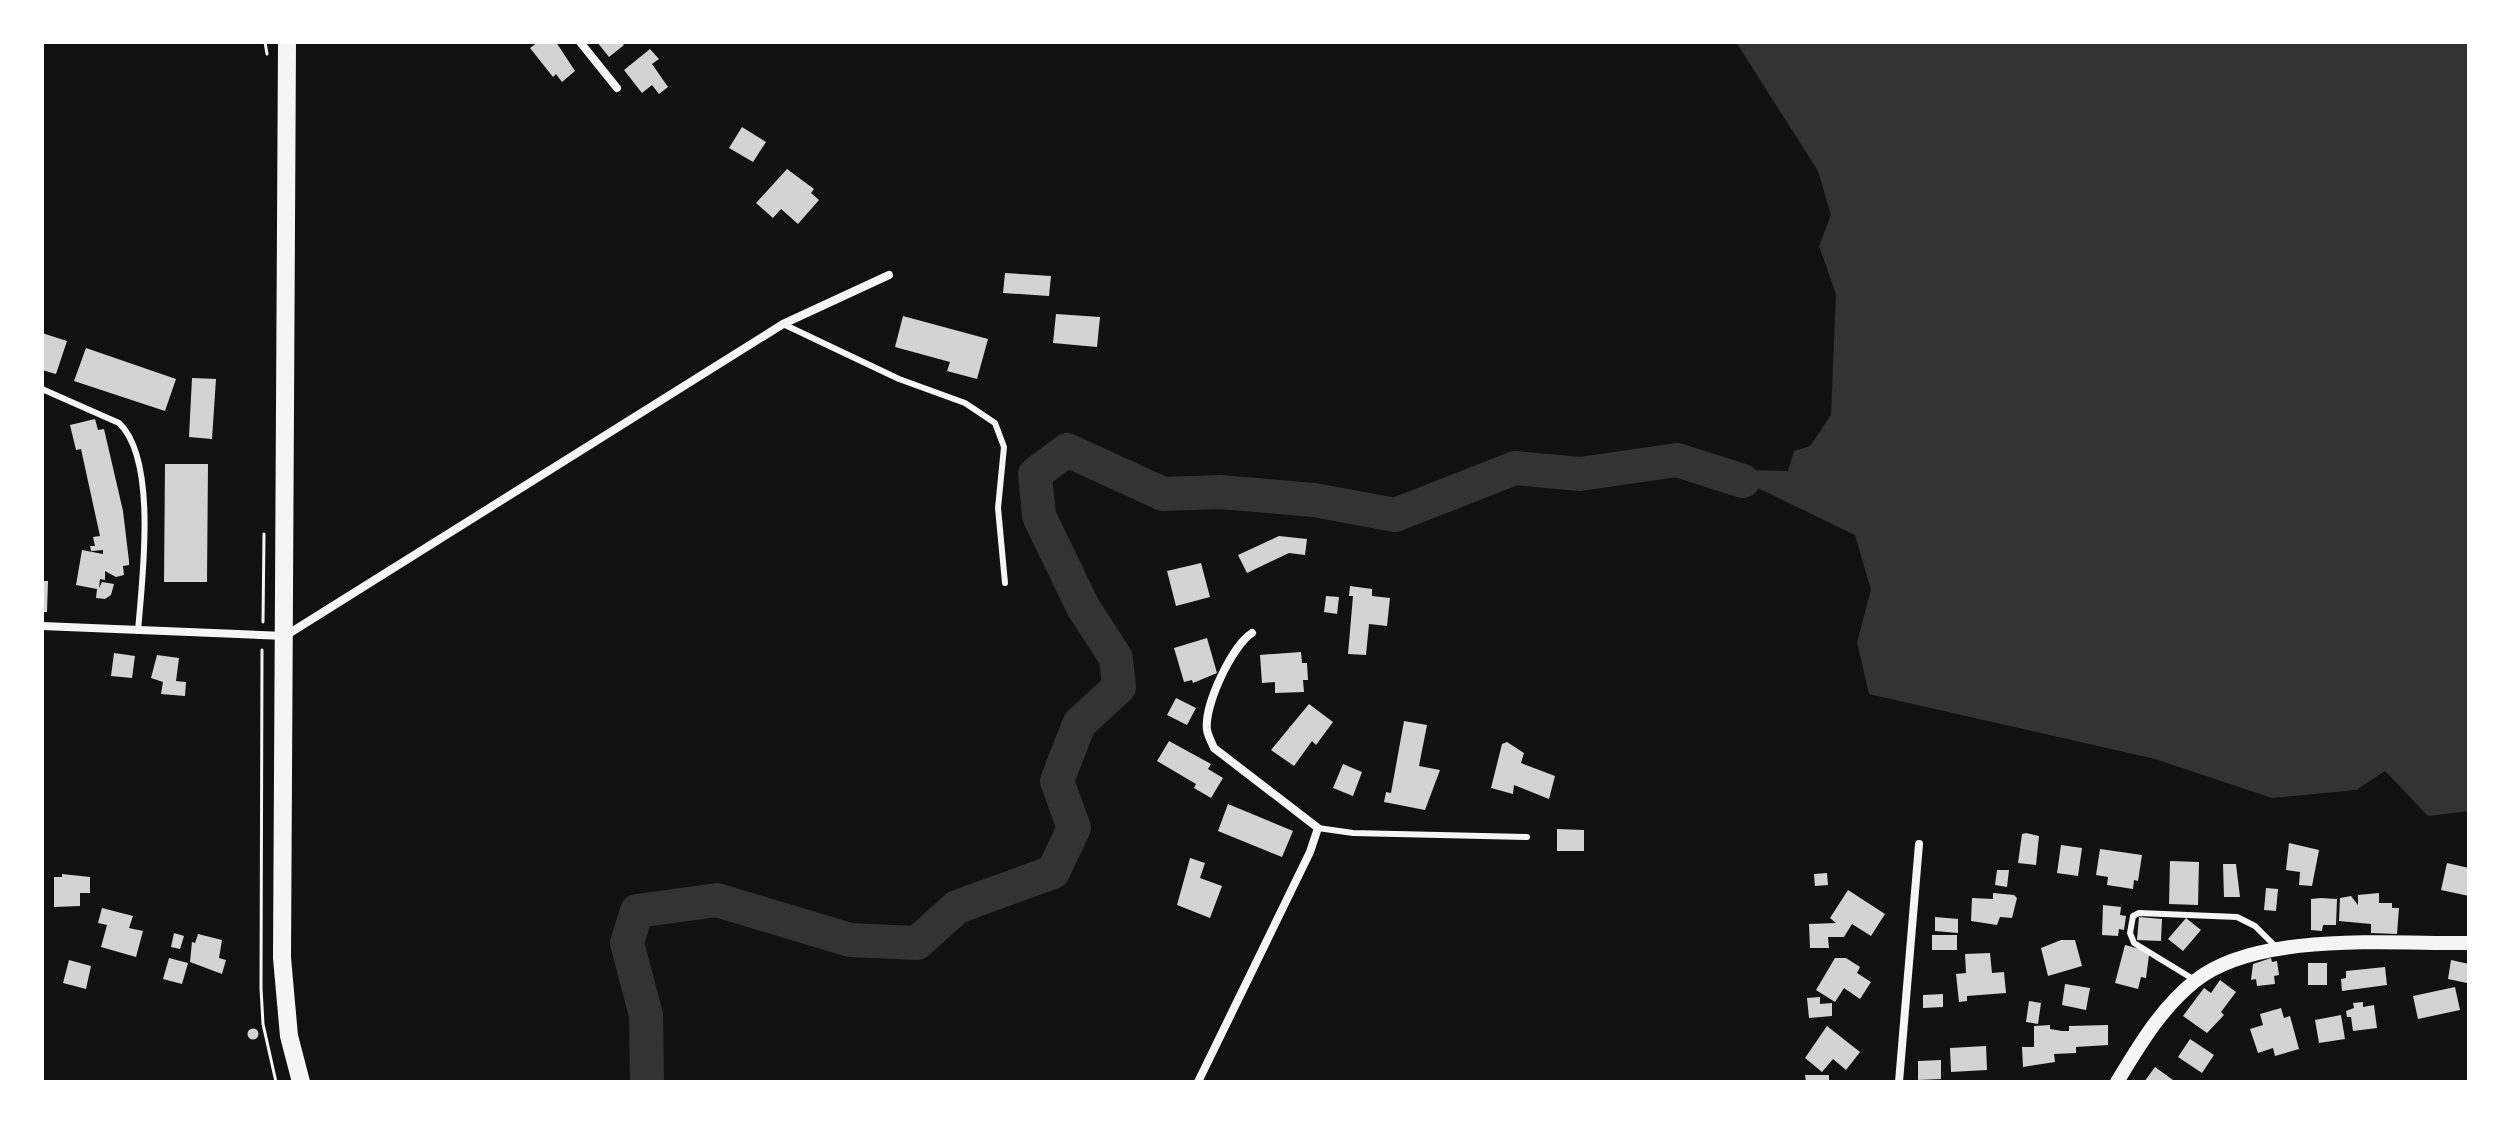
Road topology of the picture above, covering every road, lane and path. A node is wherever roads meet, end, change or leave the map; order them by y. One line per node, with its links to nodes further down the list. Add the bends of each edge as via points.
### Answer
1 (287, 42): 11 (main road)
2 (580, 42): 3 (street)
3 (617, 88)
4 (889, 275): 5 (street)
5 (783, 324): 7 (lane, via 888,374 965,403 995,423 1004,447 998,508); 11 (street)
6 (42, 389): 9 (lane, via 129,432 142,491)
7 (1005, 583)
8 (42, 626): 9 (street)
9 (138, 631): 11 (street)
10 (1252, 633): 13 (street, via 1239,641 1209,706 1207,731 1214,748)
11 (285, 636): 20 (main road, via 282,958 289,1036)
12 (262, 650): 19 (path, via 261,988)
13 (1318, 828): 14 (lane); 21 (street)
14 (1527, 837)
15 (1919, 844): 22 (street)
16 (2469, 943): 17 (street)
17 (2276, 947): 18 (street, via 2222,963); 18 (lane, via 2237,917 2133,916 2132,940)
18 (2196, 980): 23 (street, via 2145,1037)
19 (276, 1082)
20 (301, 1082)
21 (1198, 1082)
22 (1899, 1082)
23 (2117, 1082)

